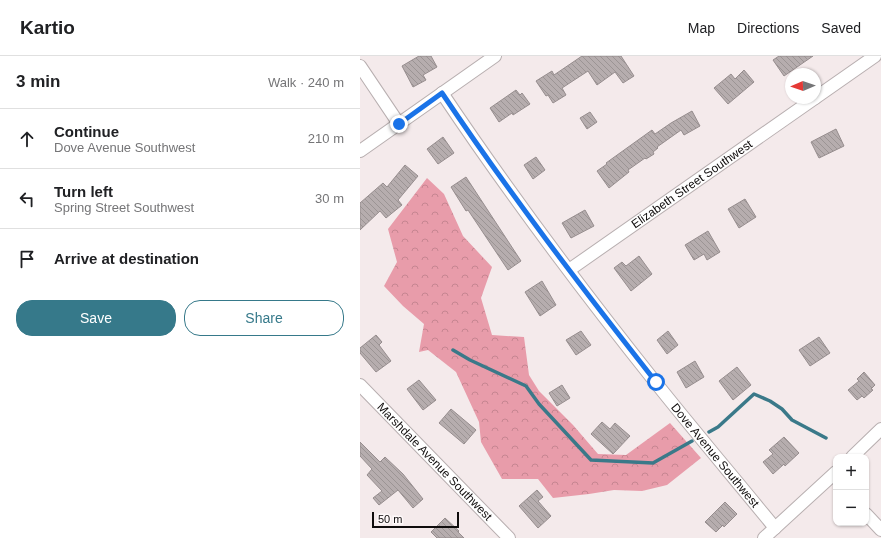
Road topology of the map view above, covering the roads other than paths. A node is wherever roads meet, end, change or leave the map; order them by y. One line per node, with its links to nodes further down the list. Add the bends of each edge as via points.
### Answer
1 (495, 56): 4 (street)
2 (875, 56): 5 (street, Elizabeth Street Southwest)
3 (360, 66): 7 (street)
4 (442, 93): 7 (street); 9 (street, Dove Avenue Southwest, via 491,165)
5 (821, 94)
6 (806, 104): 9 (street, Elizabeth Street Southwest)
7 (399, 124): 8 (street)
8 (360, 151)
9 (569, 270): 15 (street, Dove Avenue Southwest)
10 (360, 384): 17 (street, Marshdale Avenue Southwest)
11 (881, 429): 12 (street)
12 (855, 454)
13 (833, 478): 15 (street)
14 (869, 517): 16 (street)
15 (775, 528): 18 (street)
16 (881, 530)
17 (509, 538)
18 (764, 538)

